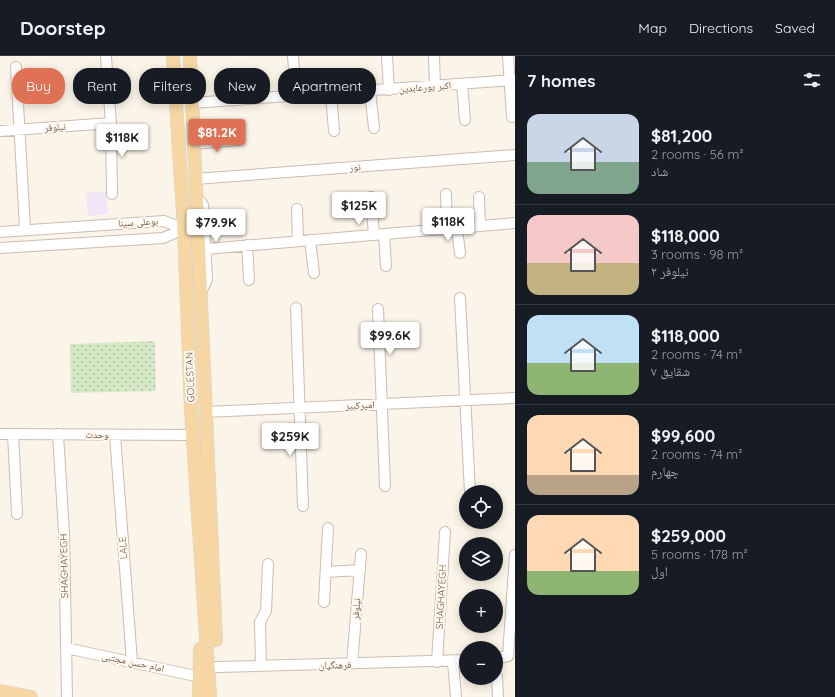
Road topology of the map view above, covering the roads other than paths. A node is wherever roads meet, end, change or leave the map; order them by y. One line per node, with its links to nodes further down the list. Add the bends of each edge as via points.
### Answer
1 (173, 56): 40 (main road, GOLESTAN)
2 (190, 56): 9 (main road, GOLESTAN)
3 (293, 56): 10 (street)
4 (387, 56): 14 (street)
5 (434, 56): 13 (street)
6 (508, 56): 11 (street)
7 (106, 58): 23 (street)
8 (16, 67): 25 (street)
9 (191, 68)
10 (294, 68)
11 (512, 80): 12 (street, اکبر پورعابدین); 21 (street)
12 (462, 84): 13 (street, اکبر پورعابدین); 22 (street)
13 (435, 86): 14 (street, اکبر پورعابدین)
14 (389, 90): 15 (street, اکبر پورعابدین)
15 (376, 91)
16 (278, 97): 17 (street, اکبر پورعابدین)
17 (206, 101)
18 (192, 104): 29 (main road, GOLESTAN)
19 (332, 104): 27 (street)
20 (371, 104): 24 (street)
21 (512, 117)
22 (465, 120)
23 (110, 123): 25 (street, نیلوفر); 33 (street)
24 (374, 128)
25 (19, 130): 26 (street, نیلوفر); 41 (street)
26 (0, 131)
27 (334, 131)
28 (238, 140): 29 (street)
29 (193, 144): 31 (main road, GOLESTAN)
30 (515, 155): 31 (street, نور)
31 (195, 179): 32 (main road, GOLESTAN)
32 (195, 193): 40 (main road, GOLESTAN); 49 (street, via 203,204)
33 (112, 194)
34 (446, 194): 42 (street)
35 (479, 197): 39 (street)
36 (371, 198): 44 (street)
37 (297, 209): 46 (street)
38 (515, 223): 39 (street)
39 (480, 226): 42 (street)
40 (190, 228): 41 (street, بوعلی سینا, via 164,221); 48 (street, بوعلی سینا, via 163,238); 54 (main road, GOLESTAN); 67 (main road, GOLESTAN)
41 (25, 229): 43 (street, بوعلی سینا)
42 (452, 229): 44 (street); 50 (street)
43 (0, 232)
44 (379, 235): 45 (street); 51 (street)
45 (310, 240): 46 (street); 52 (street)
46 (298, 241): 47 (street)
47 (247, 246): 49 (street); 53 (street)
48 (0, 248)
49 (206, 249): 54 (street, via 207,280)
50 (460, 253)
51 (386, 266)
52 (314, 273)
53 (249, 280)
54 (200, 296): 62 (main road, GOLESTAN)
55 (460, 298): 59 (street)
56 (296, 308): 61 (street)
57 (378, 309): 60 (street)
58 (515, 398): 59 (street, امیرکبیر)
59 (465, 401): 60 (street, امیرکبیر); 68 (street)
60 (381, 404): 61 (street, امیرکبیر); 69 (street)
61 (300, 408): 62 (street, امیرکبیر); 70 (street)
62 (205, 412): 89 (main road, GOLESTAN)
63 (0, 434): 64 (street, وحدت)
64 (13, 434): 65 (street, وحدت); 71 (street)
65 (58, 434): 66 (street, وحدت); 81 (street, SHAGHAYEGH, via 64,532)
66 (115, 434): 67 (street, وحدت); 84 (street, LALE)
67 (193, 435): 76 (main road, GOLESTAN)
68 (470, 485)
69 (385, 486)
70 (303, 506)
71 (17, 514)
72 (328, 528): 79 (street)
73 (445, 532): 85 (street, SHAGHAYEGH)
74 (361, 554): 78 (street, نیلوفر)
75 (515, 555): 82 (street, via 508,656)
76 (201, 557): 90 (main road); 96 (main road, GOLESTAN)
77 (268, 564): 88 (street, via 266,611 260,622)
78 (360, 570): 79 (street); 87 (street, نیلوفر)
79 (326, 572): 80 (street)
80 (324, 602)
81 (66, 648): 84 (street, امام حسن مجتبی); 94 (street, SHAGHAYEGH)
82 (503, 657)
83 (459, 661): 86 (street, فرهنگیان)
84 (132, 662): 90 (street, امام حسن مجتبی)
85 (437, 662): 86 (street, فرهنگیان); 87 (street, فرهنگیان)
86 (453, 662): 98 (street)
87 (352, 664): 88 (street, فرهنگیان)
88 (261, 666): 89 (street, فرهنگیان)
89 (217, 667): 97 (main road, GOLESTAN)
90 (200, 677): 95 (main road)
91 (497, 685): 99 (street)
92 (0, 691): 93 (main road)
93 (32, 697)
94 (67, 697)
95 (199, 697)
96 (210, 697)
97 (218, 697)
98 (456, 697)
99 (498, 697)

